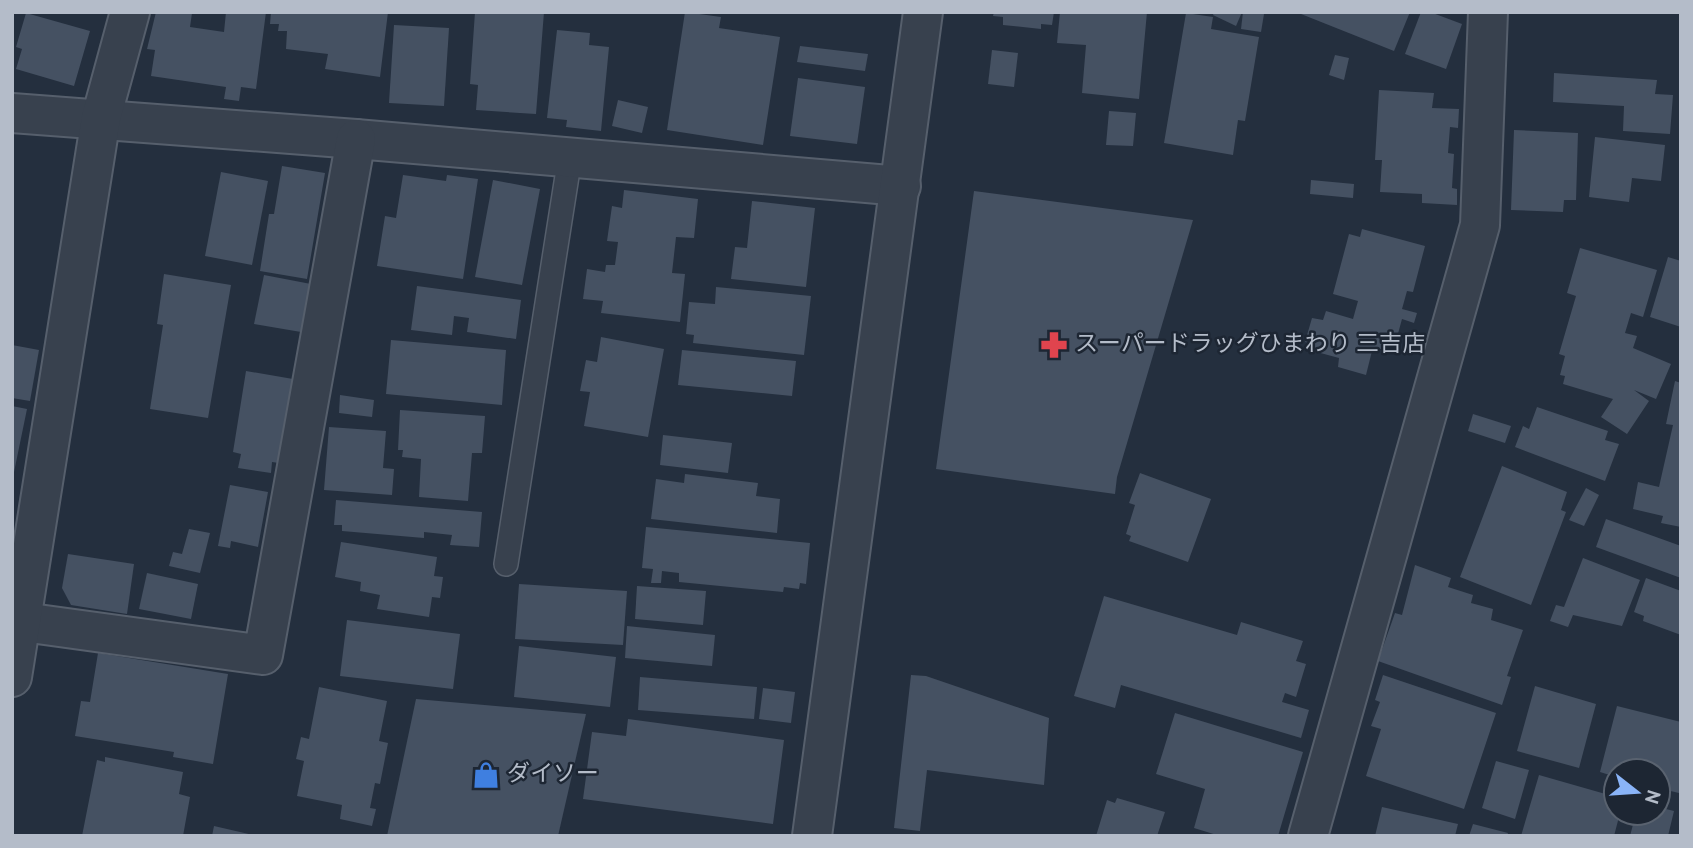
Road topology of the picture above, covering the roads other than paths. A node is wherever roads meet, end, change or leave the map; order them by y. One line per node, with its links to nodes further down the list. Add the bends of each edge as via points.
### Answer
1 (130, 12): 5 (street)
2 (923, 12): 8 (street)
3 (1488, 12): 13 (street, via 1480,225)
4 (12, 113): 5 (street)
5 (102, 118): 6 (street); 10 (street)
6 (356, 139): 7 (street); 10 (street, via 263,655)
7 (570, 157): 8 (street); 9 (lane)
8 (901, 186): 12 (street)
9 (506, 564)
10 (23, 622): 11 (street)
11 (12, 677)
12 (812, 836)
13 (1308, 836)

